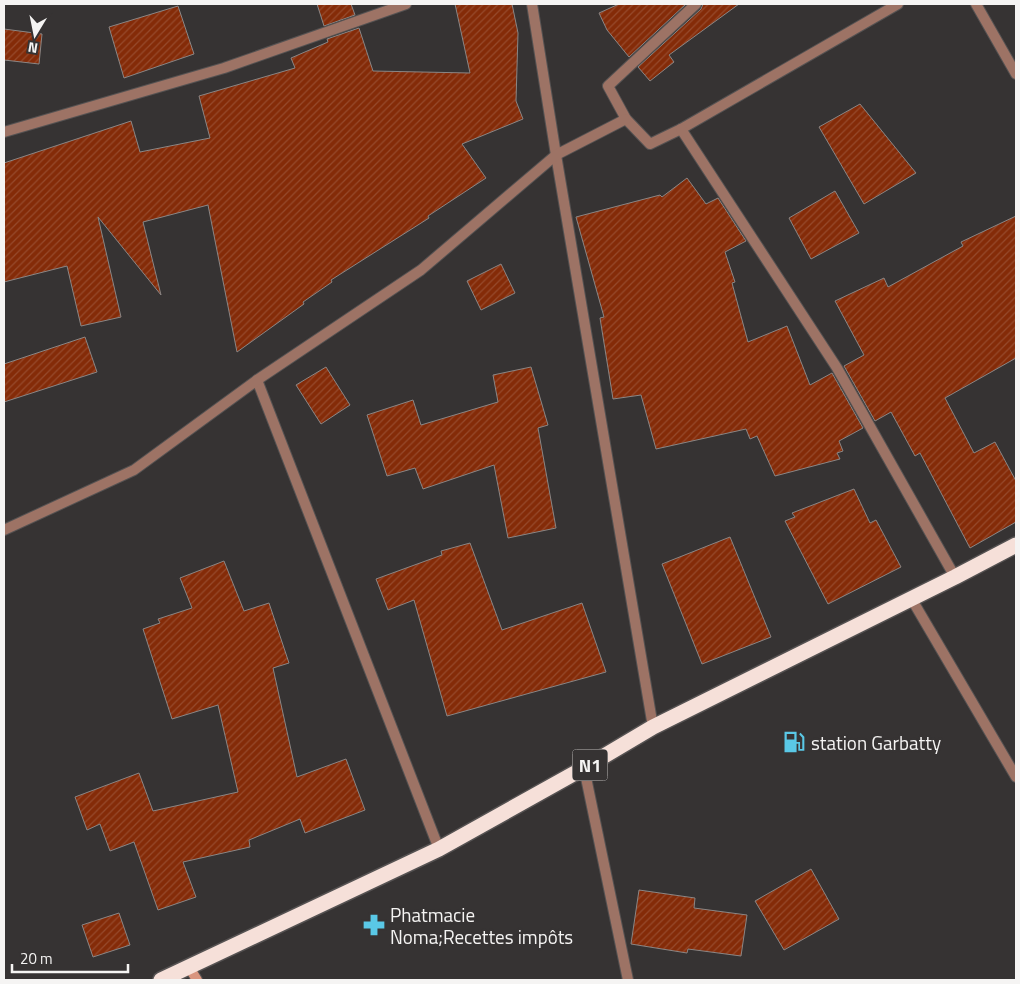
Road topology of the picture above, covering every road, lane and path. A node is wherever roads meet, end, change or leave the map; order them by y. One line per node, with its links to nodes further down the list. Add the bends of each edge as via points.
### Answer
1 (406, 4): 9 (street, via 224,68)
2 (532, 4): 10 (street)
3 (696, 4): 7 (street, via 608,86)
4 (898, 4): 8 (street)
5 (976, 4): 6 (street)
6 (1016, 74)
7 (626, 119): 8 (street, via 650,144); 10 (street)
8 (681, 129): 14 (street, via 837,368)
9 (4, 132)
10 (556, 155): 11 (street, via 421,270); 16 (street)
11 (257, 380): 12 (street, via 134,470); 19 (street)
12 (4, 530)
13 (1016, 545): 14 (highway, N1)
14 (955, 577): 15 (highway, N1)
15 (911, 598): 16 (highway, N1); 18 (street)
16 (653, 727): 17 (highway, N1)
17 (584, 768): 19 (highway, N1); 23 (street)
18 (1016, 777)
19 (439, 849): 20 (highway, N1)
20 (189, 967): 21 (highway, N1); 22 (street)
21 (161, 980)
22 (197, 980)
23 (628, 980)

